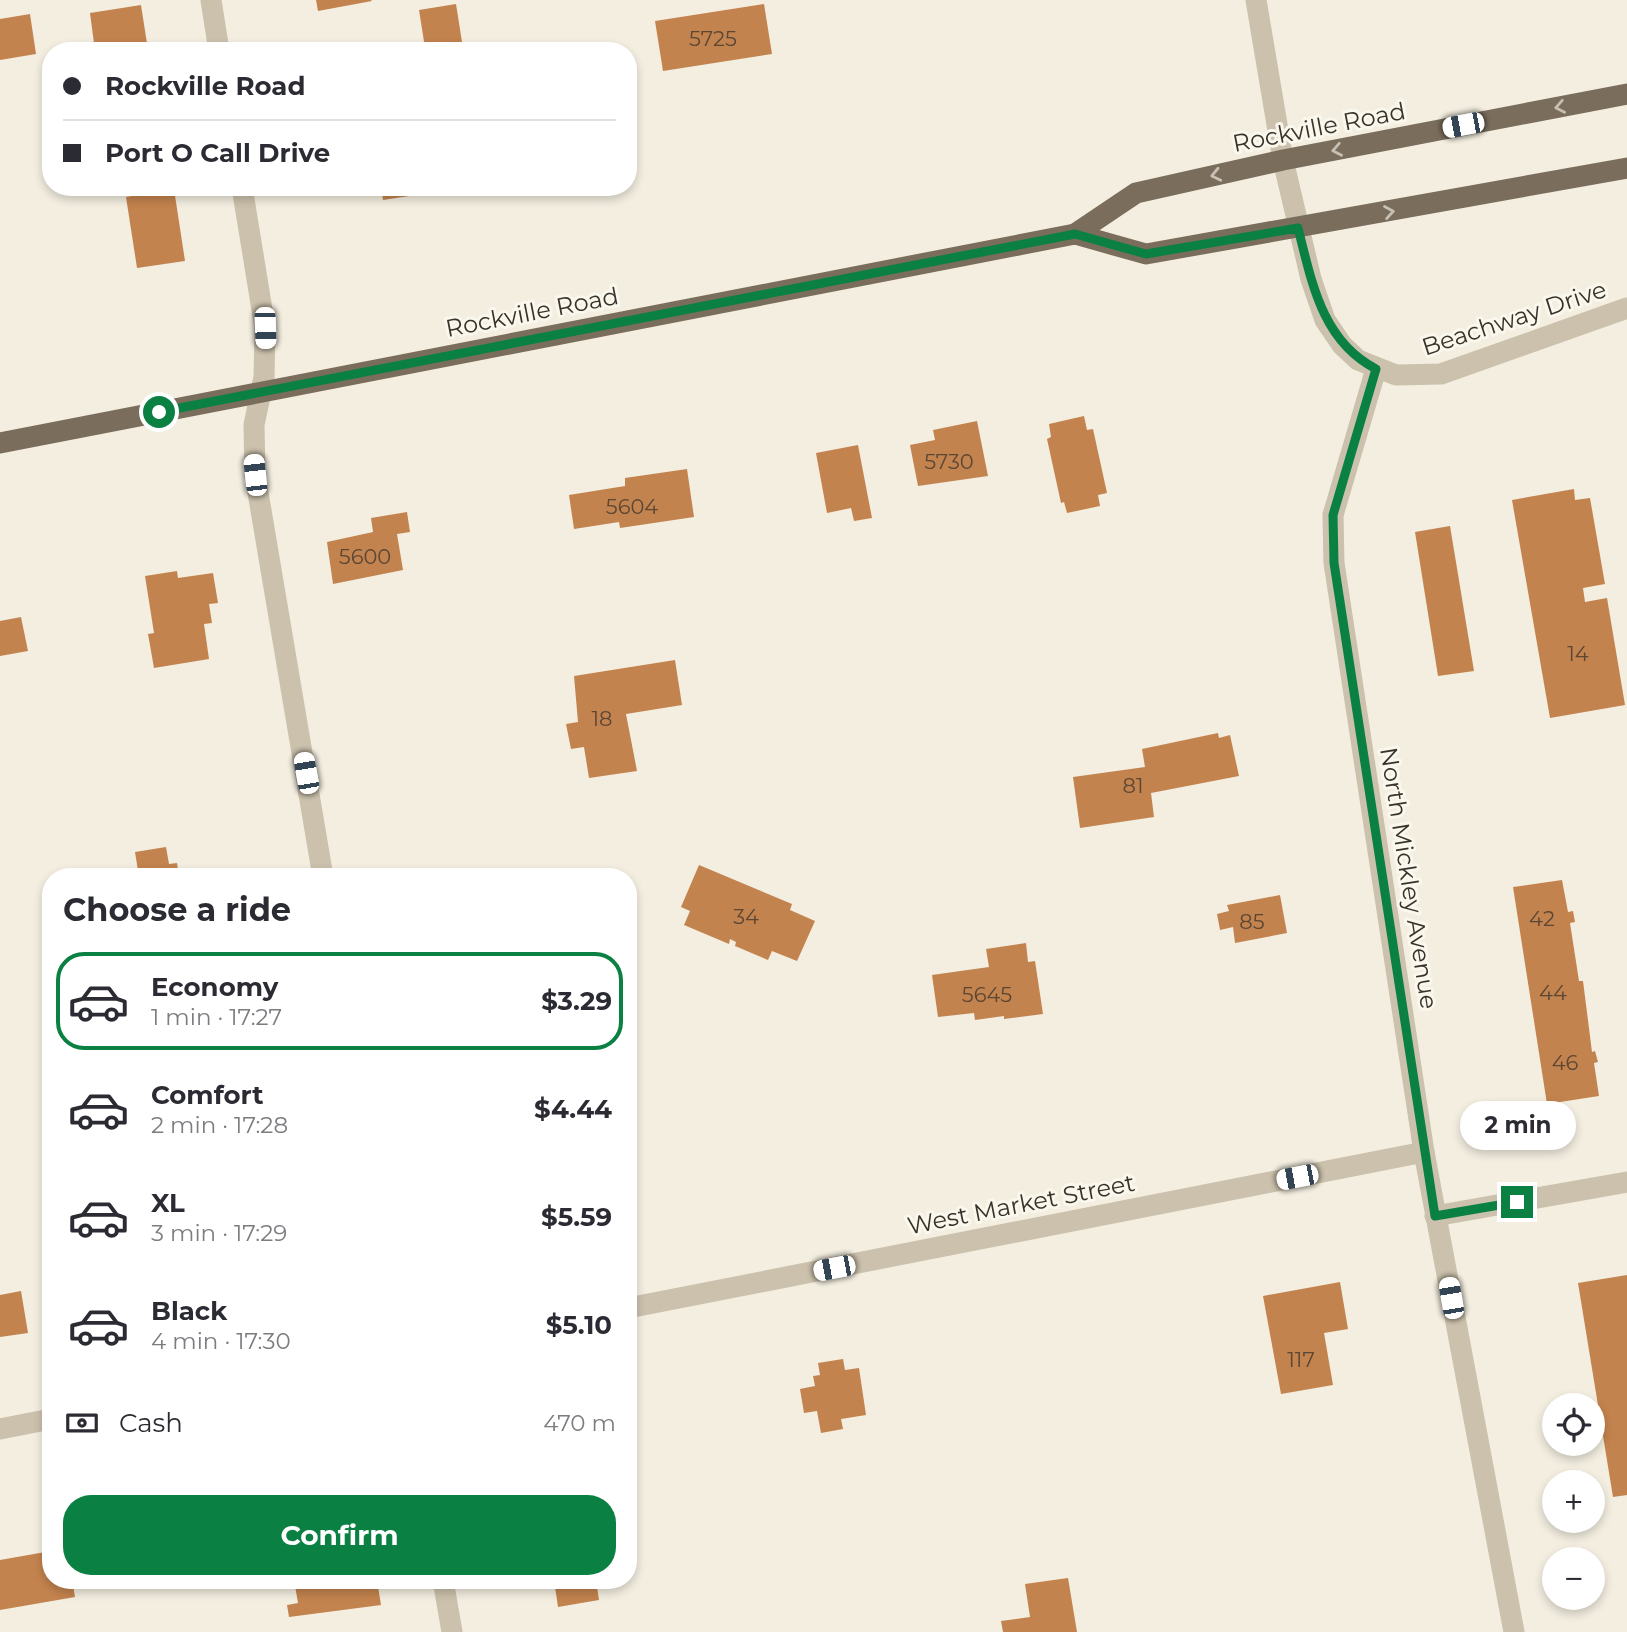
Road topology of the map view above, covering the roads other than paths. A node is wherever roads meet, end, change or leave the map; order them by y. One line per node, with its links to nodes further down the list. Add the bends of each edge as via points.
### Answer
1 (211, 0): 3 (street)
2 (1256, 0): 5 (street)
3 (218, 42)
4 (1627, 94): 5 (main road, Rockville Road, one-way to 5)
5 (1283, 160): 8 (street); 9 (main road, Rockville Road, one-way to 9, via 1136,193)
6 (1627, 168): 8 (main road, Rockville Road, one-way to 6)
7 (243, 196): 12 (street, via 265,328 266,357)
8 (1298, 228): 9 (main road, Rockville Road, via 1146,254); 11 (street, via 1325,320 1342,345)
9 (1075, 234): 12 (main road, Rockville Road)
10 (1627, 308): 11 (street, Beachway Drive, via 1441,374 1419,377)
11 (1376, 369): 15 (street, North Mickley Avenue, via 1331,527)
12 (258, 393): 13 (main road, Rockville Road); 14 (street, via 255,475)
13 (0, 443)
14 (321, 868)
15 (1424, 1152): 17 (street, North Mickley Avenue); 18 (street, West Market Street)
16 (1627, 1182): 17 (street)
17 (1435, 1216): 23 (street, North Mickley Avenue)
18 (637, 1306)
19 (42, 1421): 20 (street)
20 (0, 1429)
21 (445, 1589): 22 (street)
22 (452, 1632)
23 (1514, 1632)

